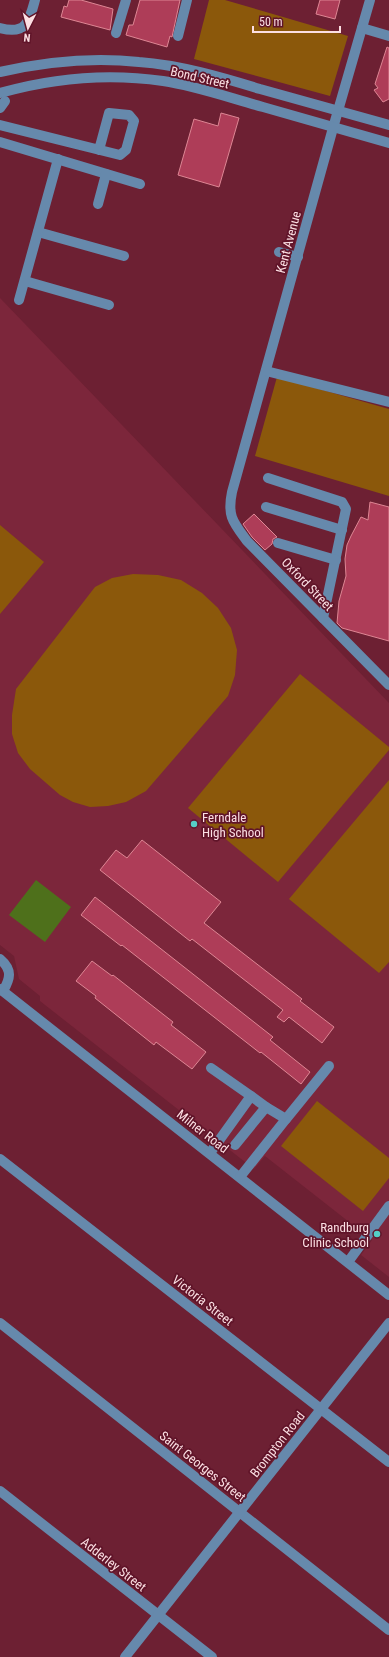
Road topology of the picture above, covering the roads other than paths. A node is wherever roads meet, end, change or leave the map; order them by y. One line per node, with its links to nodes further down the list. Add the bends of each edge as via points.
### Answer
1 (35, 0): 5 (street, via 29,20 21,29 13,31)
2 (126, 0): 7 (street)
3 (187, 0): 8 (street)
4 (370, 0): 6 (street, Kent Avenue)
5 (0, 28)
6 (362, 28): 9 (street); 12 (street, Kent Avenue)
7 (116, 33)
8 (178, 36)
9 (389, 36)
10 (0, 72): 12 (street, Bond Street, via 71,62 139,62 182,68)
11 (2, 101): 15 (street, Bond Street, via 42,83 108,77 185,86)
12 (338, 111): 14 (street, Bond Street); 15 (street, Kent Avenue)
13 (0, 124): 18 (street)
14 (389, 125)
15 (333, 128): 17 (street, Bond Street); 26 (street, Kent Avenue)
16 (0, 142): 19 (street)
17 (389, 143)
18 (99, 150): 18 (street, via 110,113 129,115 134,121 126,150 120,155)
19 (58, 159): 20 (street); 23 (street)
20 (106, 174): 21 (street); 22 (street)
21 (140, 184)
22 (98, 204)
23 (38, 232): 25 (street); 27 (street)
24 (279, 252): 26 (street)
25 (124, 256)
26 (298, 257): 30 (street, Kent Avenue)
27 (25, 281): 28 (street); 29 (street)
28 (19, 300)
29 (109, 305)
30 (266, 370): 31 (street); 33 (street, Kent Avenue)
31 (389, 402)
32 (268, 478): 35 (street, via 342,502 346,509)
33 (232, 492): 38 (street, Oxford Street, via 230,501 233,523)
34 (266, 507): 35 (street)
35 (342, 530): 37 (street)
36 (278, 543): 37 (street)
37 (336, 560): 38 (street)
38 (323, 618): 39 (street, Oxford Street)
39 (389, 685)
40 (0, 959): 41 (street, via 10,979)
41 (1, 990): 48 (street, Milner Road)
42 (329, 1066): 46 (street)
43 (212, 1068): 44 (street)
44 (251, 1096): 45 (street); 48 (street)
45 (266, 1107): 46 (street); 47 (street)
46 (286, 1119): 50 (street)
47 (235, 1145)
48 (210, 1153): 50 (street, Milner Road)
49 (0, 1159): 56 (street, Victoria Street)
50 (240, 1177): 52 (street, Milner Road)
51 (389, 1206): 52 (street)
52 (348, 1262): 53 (street, Milner Road)
53 (389, 1295)
54 (0, 1323): 59 (street, Saint Georges Street)
55 (389, 1323): 56 (street, Brompton Road)
56 (321, 1408): 57 (street, Victoria Street); 59 (street, Brompton Road)
57 (389, 1462)
58 (0, 1491): 60 (street, Adderley Street)
59 (240, 1513): 60 (street, Brompton Road); 61 (street, Saint Georges Street)
60 (158, 1615): 62 (street, Brompton Road); 63 (street, Adderley Street)
61 (389, 1630)
62 (125, 1657)
63 (212, 1657)

